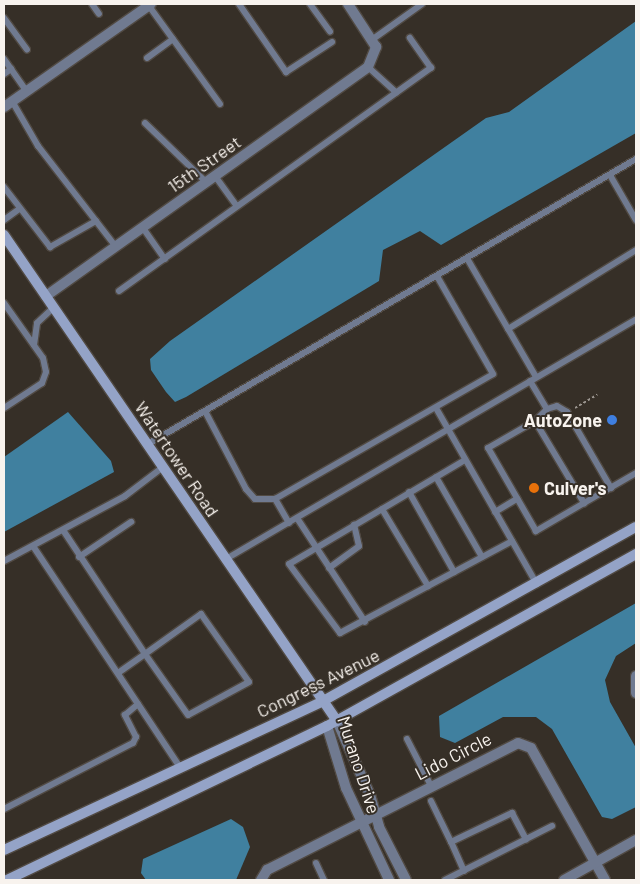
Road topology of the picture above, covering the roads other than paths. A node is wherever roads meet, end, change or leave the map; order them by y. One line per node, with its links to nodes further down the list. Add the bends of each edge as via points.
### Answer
1 (92, 4): 7 (lane)
2 (239, 4): 13 (lane, via 286,72)
3 (310, 4): 9 (lane)
4 (348, 4): 12 (street)
5 (422, 4): 12 (lane)
6 (150, 5): 11 (lane); 20 (street)
7 (99, 14)
8 (4, 18): 14 (lane)
9 (330, 32)
10 (410, 38): 21 (lane, via 431,68)
11 (173, 39): 15 (lane); 23 (lane)
12 (373, 39): 17 (street, 15th Street, via 376,55)
13 (332, 42)
14 (27, 50)
15 (147, 58)
16 (4, 59): 18 (lane)
17 (368, 67): 21 (lane); 27 (street, 15th Street)
18 (11, 69): 19 (lane); 20 (lane)
19 (4, 74)
20 (26, 91): 22 (street)
21 (396, 92): 30 (lane)
22 (8, 104): 34 (lane)
23 (220, 104)
24 (145, 123): 28 (lane)
25 (636, 159): 26 (lane)
26 (610, 175): 33 (lane); 40 (lane)
27 (215, 176): 28 (street, 15th Street); 30 (lane)
28 (206, 182): 35 (street, 15th Street)
29 (4, 187): 31 (lane)
30 (237, 206): 39 (lane)
31 (19, 209): 32 (lane); 34 (lane, via 50,247)
32 (4, 220)
33 (636, 220)
34 (96, 221): 37 (lane)
35 (143, 228): 37 (street, 15th Street); 39 (lane)
36 (4, 235): 43 (street, Watertower Road)
37 (116, 247): 43 (street, 15th Street)
38 (636, 250): 47 (lane)
39 (165, 258): 42 (lane)
40 (468, 260): 41 (lane); 47 (lane)
41 (438, 278): 51 (lane, via 494,374); 53 (lane)
42 (119, 292)
43 (46, 296): 45 (street, Watertower Road)
44 (4, 303): 48 (lane)
45 (54, 307): 48 (lane, via 37,323); 56 (street, Watertower Road)
46 (636, 319): 49 (lane)
47 (508, 329): 49 (lane)
48 (34, 346): 50 (lane, via 46,372 42,383)
49 (533, 379): 52 (lane); 55 (lane)
50 (4, 408)
51 (436, 408): 55 (lane); 64 (lane)
52 (547, 409): 54 (lane); 61 (lane, via 557,406 568,412)
53 (206, 413): 56 (lane); 64 (lane, via 246,489 255,499)
54 (535, 421): 63 (lane, via 488,448); 65 (lane)
55 (447, 430): 57 (lane); 68 (lane)
56 (148, 444): 58 (street, Watertower Road)
57 (465, 460): 60 (lane); 67 (lane)
58 (164, 467): 73 (lane, via 125,496); 80 (street, Watertower Road)
59 (636, 473): 61 (lane)
60 (436, 477): 62 (lane); 79 (lane)
61 (611, 488): 65 (lane)
62 (410, 492): 66 (lane); 83 (lane)
63 (517, 498): 65 (lane, via 536,531); 67 (lane)
64 (275, 499): 70 (lane)
65 (584, 503)
66 (382, 509): 71 (lane); 85 (lane)
67 (495, 512): 74 (lane)
68 (297, 518): 70 (lane); 76 (lane)
69 (131, 522): 78 (lane)
70 (288, 523): 80 (lane)
71 (354, 525): 76 (lane); 82 (lane, via 359,546)
72 (636, 527): 84 (street, Congress Avenue)
73 (63, 530): 75 (lane); 78 (lane)
74 (512, 541): 79 (lane); 84 (lane)
75 (33, 546): 81 (lane); 88 (lane)
76 (315, 548): 82 (lane); 86 (lane, via 289,564 334,629 347,632)
77 (636, 554): 93 (street)
78 (79, 557): 87 (lane)
79 (482, 557): 83 (lane)
80 (226, 559): 91 (street, Watertower Road)
81 (4, 561)
82 (329, 568): 86 (lane)
83 (454, 572): 85 (lane)
84 (538, 585): 91 (street, Congress Avenue)
85 (428, 586): 86 (lane)
86 (365, 622)
87 (146, 654): 87 (lane, via 188,715 249,682 201,614); 88 (lane)
88 (118, 673): 92 (lane)
89 (636, 676): 90 (street)
90 (636, 693)
91 (323, 701): 93 (street, Murano Drive); 94 (street, Murano Drive); 96 (street, Congress Avenue)
92 (138, 704): 96 (lane); 99 (lane, via 125,715 136,737 133,743)
93 (337, 721): 94 (street); 100 (street, Murano Drive)
94 (327, 726): 101 (street, Murano Drive); 110 (street)
95 (408, 739): 97 (lane)
96 (180, 767): 106 (street, Congress Avenue)
97 (430, 786): 100 (street, Lido Circle); 108 (street, Lido Circle, via 512,744 528,745)
98 (431, 801): 105 (lane)
99 (4, 809)
100 (376, 814): 101 (street, Lido Circle); 114 (street, Murano Drive)
101 (360, 822): 111 (street, Lido Circle, via 267,870); 113 (street, Murano Drive)
102 (552, 826): 103 (lane)
103 (526, 839): 105 (lane, via 512,813); 109 (lane)
104 (636, 840): 108 (street)
105 (451, 842): 109 (lane)
106 (4, 850)
107 (316, 863): 112 (lane)
108 (595, 863): 116 (street); 117 (street, Lido Circle)
109 (464, 871): 115 (lane)
110 (7, 880)
111 (261, 880)
112 (324, 880)
113 (389, 880)
114 (406, 880)
115 (445, 880)
116 (564, 880)
117 (605, 880)

